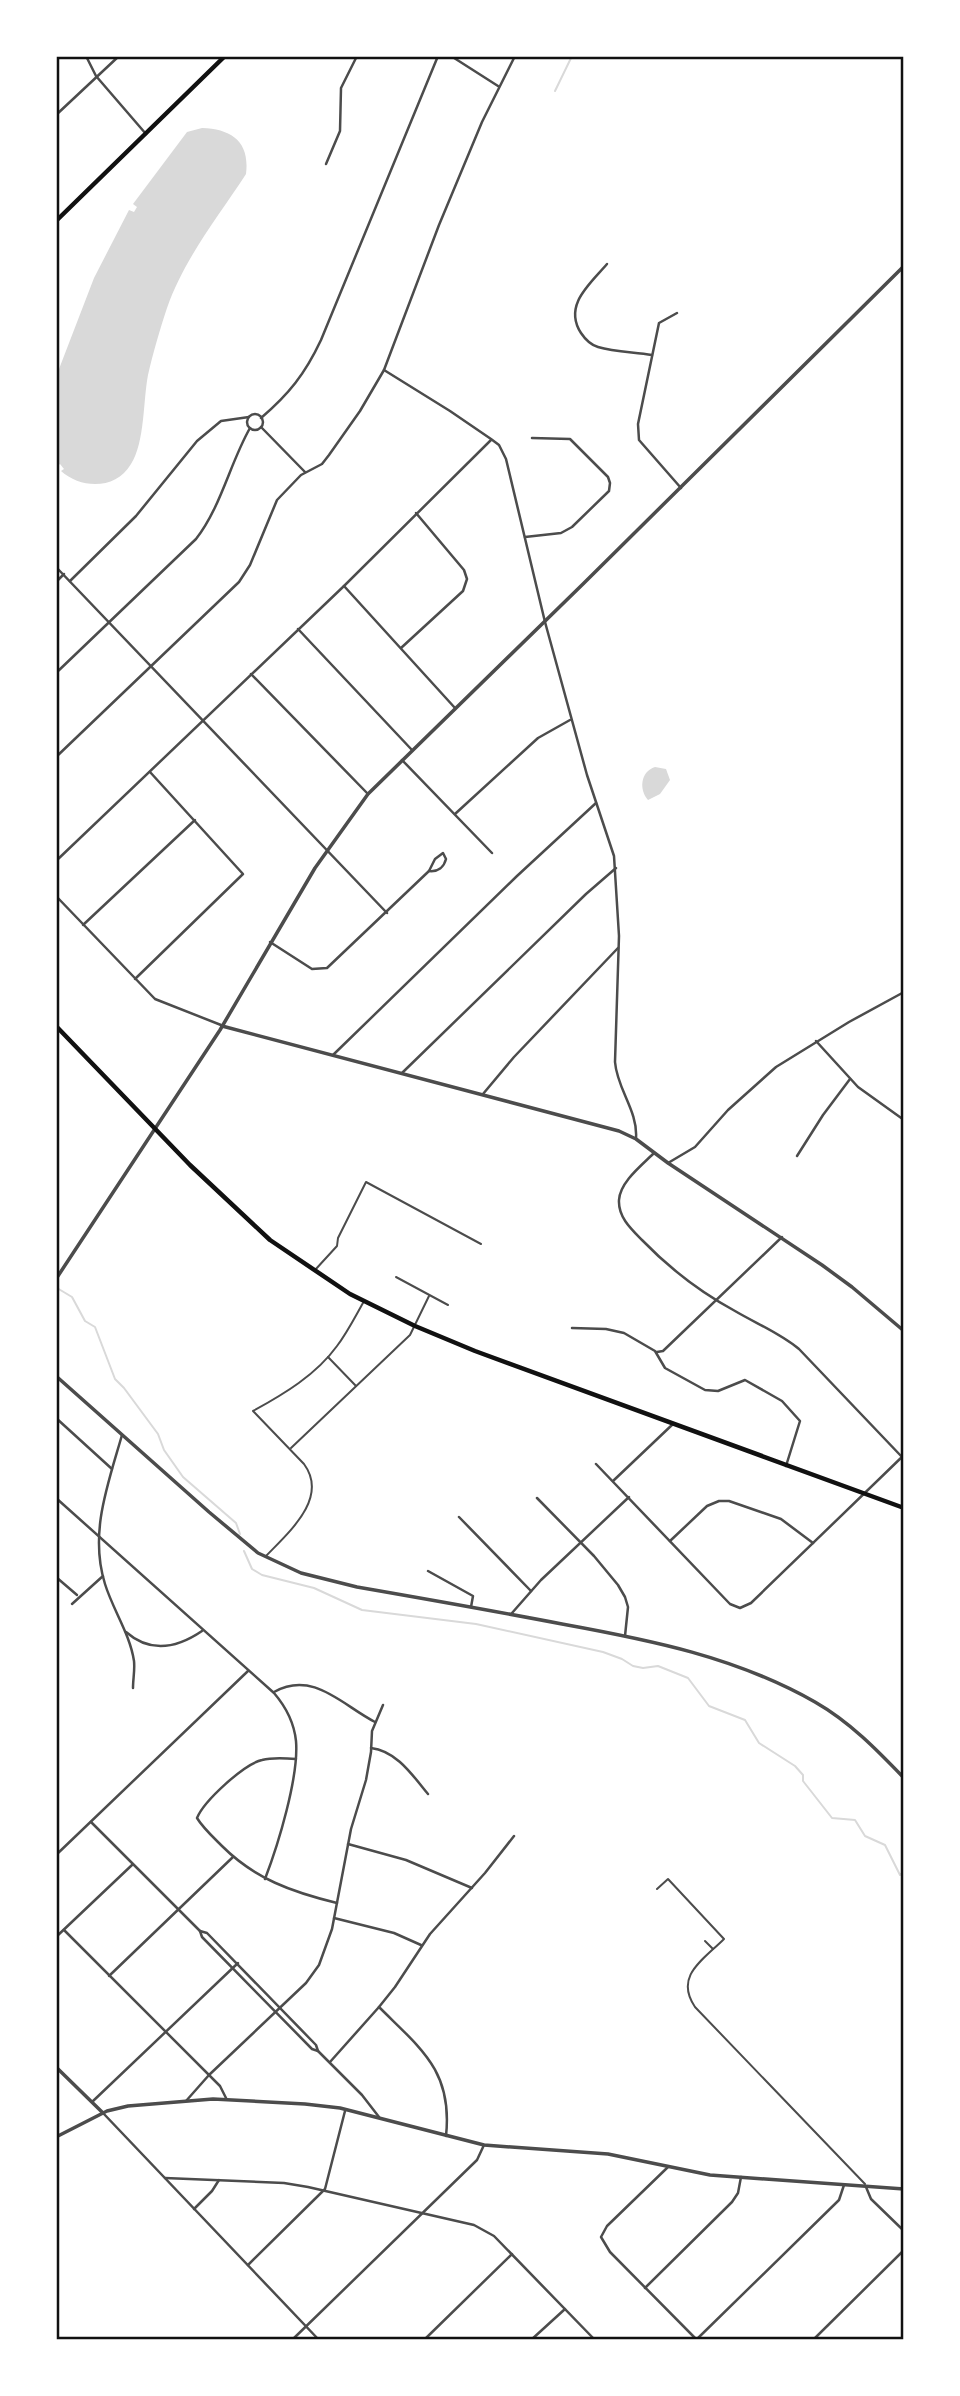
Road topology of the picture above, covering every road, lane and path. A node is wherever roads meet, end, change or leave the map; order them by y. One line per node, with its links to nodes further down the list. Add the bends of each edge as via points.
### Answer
1 (86, 56): 8 (street)
2 (118, 56): 8 (street)
3 (225, 56): 11 (main road)
4 (357, 56): 12 (street, via 341,88 340,131)
5 (438, 56): 20 (street, via 312,359 298,382)
6 (451, 56): 9 (street)
7 (515, 56): 9 (street)
8 (96, 76): 10 (street); 11 (street)
9 (499, 87): 18 (street, via 439,225)
10 (56, 115)
11 (146, 134): 13 (main road)
12 (326, 164)
13 (56, 221)
14 (607, 264): 17 (street, via 580,296 576,324 595,346)
15 (904, 266): 26 (street)
16 (677, 313): 17 (street, via 659,323)
17 (652, 355): 26 (street, via 639,440)
18 (384, 370): 24 (street); 25 (street, via 329,455)
19 (249, 417): 20 (street, via 256,414); 22 (street); 31 (street, via 221,421 197,441 136,516)
20 (261, 418): 21 (street)
21 (261, 427): 22 (street); 25 (street)
22 (250, 428): 34 (street, via 205,528)
23 (532, 438): 28 (street, via 570,439 610,483 587,514 565,531)
24 (491, 439): 27 (street); 28 (street, via 506,459)
25 (306, 472): 38 (street, via 277,500 239,582)
26 (681, 488): 35 (street)
27 (416, 513): 33 (street); 37 (street, via 464,570 466,583)
28 (525, 537): 35 (street)
29 (56, 567): 30 (street)
30 (64, 574): 31 (street); 32 (street)
31 (70, 581): 34 (street)
32 (56, 582)
33 (344, 586): 36 (street); 37 (street)
34 (109, 622): 38 (street); 39 (street)
35 (545, 622): 41 (street); 42 (street)
36 (299, 629): 40 (street); 44 (street)
37 (401, 648): 41 (street)
38 (151, 666): 43 (street); 45 (street)
39 (56, 673)
40 (251, 674): 43 (street); 48 (street)
41 (455, 708): 44 (street)
42 (572, 719): 49 (street); 50 (street, via 538,738)
43 (203, 721): 47 (street); 52 (street)
44 (412, 750): 46 (street)
45 (56, 757)
46 (402, 760): 48 (street); 50 (street)
47 (150, 772): 51 (street); 54 (street)
48 (368, 794): 52 (street)
49 (597, 803): 55 (street); 67 (street)
50 (454, 814): 53 (street)
51 (194, 820): 59 (street); 62 (street, via 243,874)
52 (326, 851): 58 (street); 60 (street)
53 (492, 853)
54 (56, 861)
55 (616, 868): 61 (street); 68 (street)
56 (429, 871): 56 (street, via 441,853 445,856 445,864); 58 (street)
57 (56, 897): 59 (street)
58 (387, 913): 60 (street, via 324,969 312,969)
59 (83, 925): 62 (street)
60 (270, 942): 65 (street)
61 (618, 948): 70 (street); 73 (street, via 616,1073 636,1122)
62 (135, 979): 65 (street, via 162,1003)
63 (904, 992): 66 (street)
64 (56, 1026): 72 (main road)
65 (222, 1026): 67 (street); 72 (street)
66 (816, 1041): 69 (street); 76 (street, via 762,1077 695,1147)
67 (333, 1055): 68 (street)
68 (402, 1073): 70 (street)
69 (850, 1079): 71 (street); 75 (street)
70 (483, 1094): 73 (street)
71 (904, 1120)
72 (155, 1128): 79 (main road, via 230,1205); 81 (street)
73 (636, 1139): 74 (street)
74 (654, 1153): 76 (street); 83 (street, via 621,1191 623,1217 663,1261)
75 (797, 1156)
76 (668, 1163): 77 (street)
77 (782, 1237): 83 (street); 88 (street)
78 (481, 1244): 79 (lane, via 366,1182 337,1246)
79 (314, 1271): 84 (main road)
80 (396, 1277): 82 (lane)
81 (56, 1279)
82 (429, 1296): 85 (lane); 86 (lane)
83 (716, 1300): 89 (street, via 663,1351); 97 (street, via 793,1344)
84 (365, 1301): 86 (main road); 90 (lane)
85 (448, 1305)
86 (415, 1326): 92 (lane); 94 (main road)
87 (572, 1328): 89 (street, via 618,1331)
88 (904, 1331)
89 (655, 1351): 99 (street, via 665,1368 705,1390 718,1391 745,1380 782,1401 800,1422)
90 (327, 1357): 92 (lane); 96 (lane, via 291,1389 253,1411)
91 (56, 1376): 95 (street)
92 (356, 1387): 96 (lane)
93 (56, 1418): 100 (street)
94 (673, 1424): 99 (main road); 101 (street)
95 (122, 1435): 100 (street); 112 (street)
96 (290, 1449): 112 (lane, via 311,1473 310,1500)
97 (903, 1456): 102 (street)
98 (596, 1464): 101 (street)
99 (786, 1466): 102 (main road)
100 (112, 1469): 108 (street)
101 (613, 1481): 103 (street)
102 (864, 1494): 106 (main road); 111 (street)
103 (629, 1497): 109 (street); 110 (street)
104 (56, 1498): 108 (street)
105 (537, 1498): 110 (street)
106 (904, 1508)
107 (459, 1517): 116 (street)
108 (99, 1536): 114 (street); 121 (street)
109 (670, 1541): 111 (street, via 707,1506 729,1501 781,1519); 111 (street, via 730,1604 740,1608 751,1603)
110 (580, 1543): 116 (street); 123 (street, via 625,1597)
111 (813, 1543)
112 (265, 1556): 119 (street, via 313,1577)
113 (428, 1571): 119 (street, via 473,1596)
114 (103, 1576): 117 (street); 122 (street)
115 (56, 1577): 117 (street)
116 (531, 1591): 120 (street)
117 (79, 1596): 118 (street)
118 (72, 1604)
119 (471, 1607): 120 (street)
120 (511, 1614): 123 (street)
121 (202, 1631): 122 (street, via 187,1642 160,1647 144,1644); 124 (street)
122 (125, 1632): 125 (street, via 134,1664)
123 (625, 1636): 131 (street, via 701,1653 793,1690 858,1733)
124 (248, 1671): 126 (street); 133 (street)
125 (132, 1688)
126 (274, 1693): 128 (street, via 286,1686 309,1685); 130 (street, via 293,1724)
127 (383, 1705): 128 (street)
128 (375, 1722): 129 (street)
129 (371, 1748): 132 (street, via 388,1753 406,1767); 135 (street)
130 (296, 1759): 137 (street, via 256,1762 200,1812 198,1820); 139 (street, via 281,1833)
131 (904, 1778)
132 (428, 1794)
133 (91, 1822): 136 (street); 138 (street)
134 (514, 1836): 140 (street)
135 (348, 1844): 140 (street, via 406,1860); 142 (street)
136 (56, 1856)
137 (233, 1857): 139 (street); 143 (street)
138 (133, 1864): 143 (street); 145 (street)
139 (265, 1879): 142 (street)
140 (472, 1888): 149 (street)
141 (657, 1889): 150 (lane, via 668,1879 715,1929 724,1939)
142 (337, 1903): 144 (street)
143 (179, 1909): 146 (street); 153 (street)
144 (334, 1919): 149 (street, via 394,1933); 154 (street, via 319,1965)
145 (64, 1930): 147 (street); 153 (street)
146 (200, 1931): 151 (street); 152 (street)
147 (56, 1937)
148 (705, 1941): 150 (lane)
149 (422, 1946): 155 (street)
150 (713, 1950): 176 (lane, via 689,1975 687,1991 695,2007)
151 (238, 1963): 152 (street); 154 (street)
152 (232, 1968): 156 (street); 157 (street)
153 (109, 1976): 157 (street)
154 (281, 2007): 156 (street); 158 (street)
155 (379, 2007): 159 (street); 168 (street, via 433,2063 446,2102)
156 (275, 2012): 158 (street); 161 (street)
157 (165, 2033): 161 (street); 164 (street)
158 (318, 2051): 159 (street)
159 (330, 2062): 167 (street)
160 (56, 2067): 164 (street)
161 (209, 2075): 162 (street); 163 (street)
162 (227, 2099): 163 (street); 165 (street)
163 (186, 2101): 166 (street)
164 (92, 2102): 166 (street)
165 (345, 2110): 167 (street); 177 (street)
166 (103, 2113): 169 (street); 173 (street)
167 (380, 2118): 168 (street)
168 (446, 2136): 170 (street)
169 (56, 2137)
170 (484, 2145): 171 (street, via 608,2154); 180 (street, via 481,2157)
171 (668, 2167): 172 (street); 185 (street, via 601,2233 603,2245)
172 (741, 2177): 175 (street); 185 (street, via 732,2202)
173 (165, 2179): 174 (street); 179 (street)
174 (219, 2179): 177 (street); 179 (street)
175 (844, 2185): 176 (street); 193 (street, via 839,2200)
176 (866, 2187): 178 (street); 181 (street)
177 (325, 2189): 180 (street); 184 (street)
178 (904, 2189)
179 (194, 2209): 184 (street)
180 (422, 2213): 183 (street, via 485,2230); 187 (street)
181 (904, 2231)
182 (904, 2250): 194 (street)
183 (512, 2254): 186 (street); 190 (street)
184 (248, 2265): 187 (street)
185 (645, 2288): 193 (street)
186 (565, 2309): 191 (street); 192 (street)
187 (306, 2327): 188 (street); 189 (street)
188 (292, 2340)
189 (318, 2340)
190 (424, 2340)
191 (531, 2340)
192 (595, 2340)
193 (696, 2340)
194 (813, 2340)

